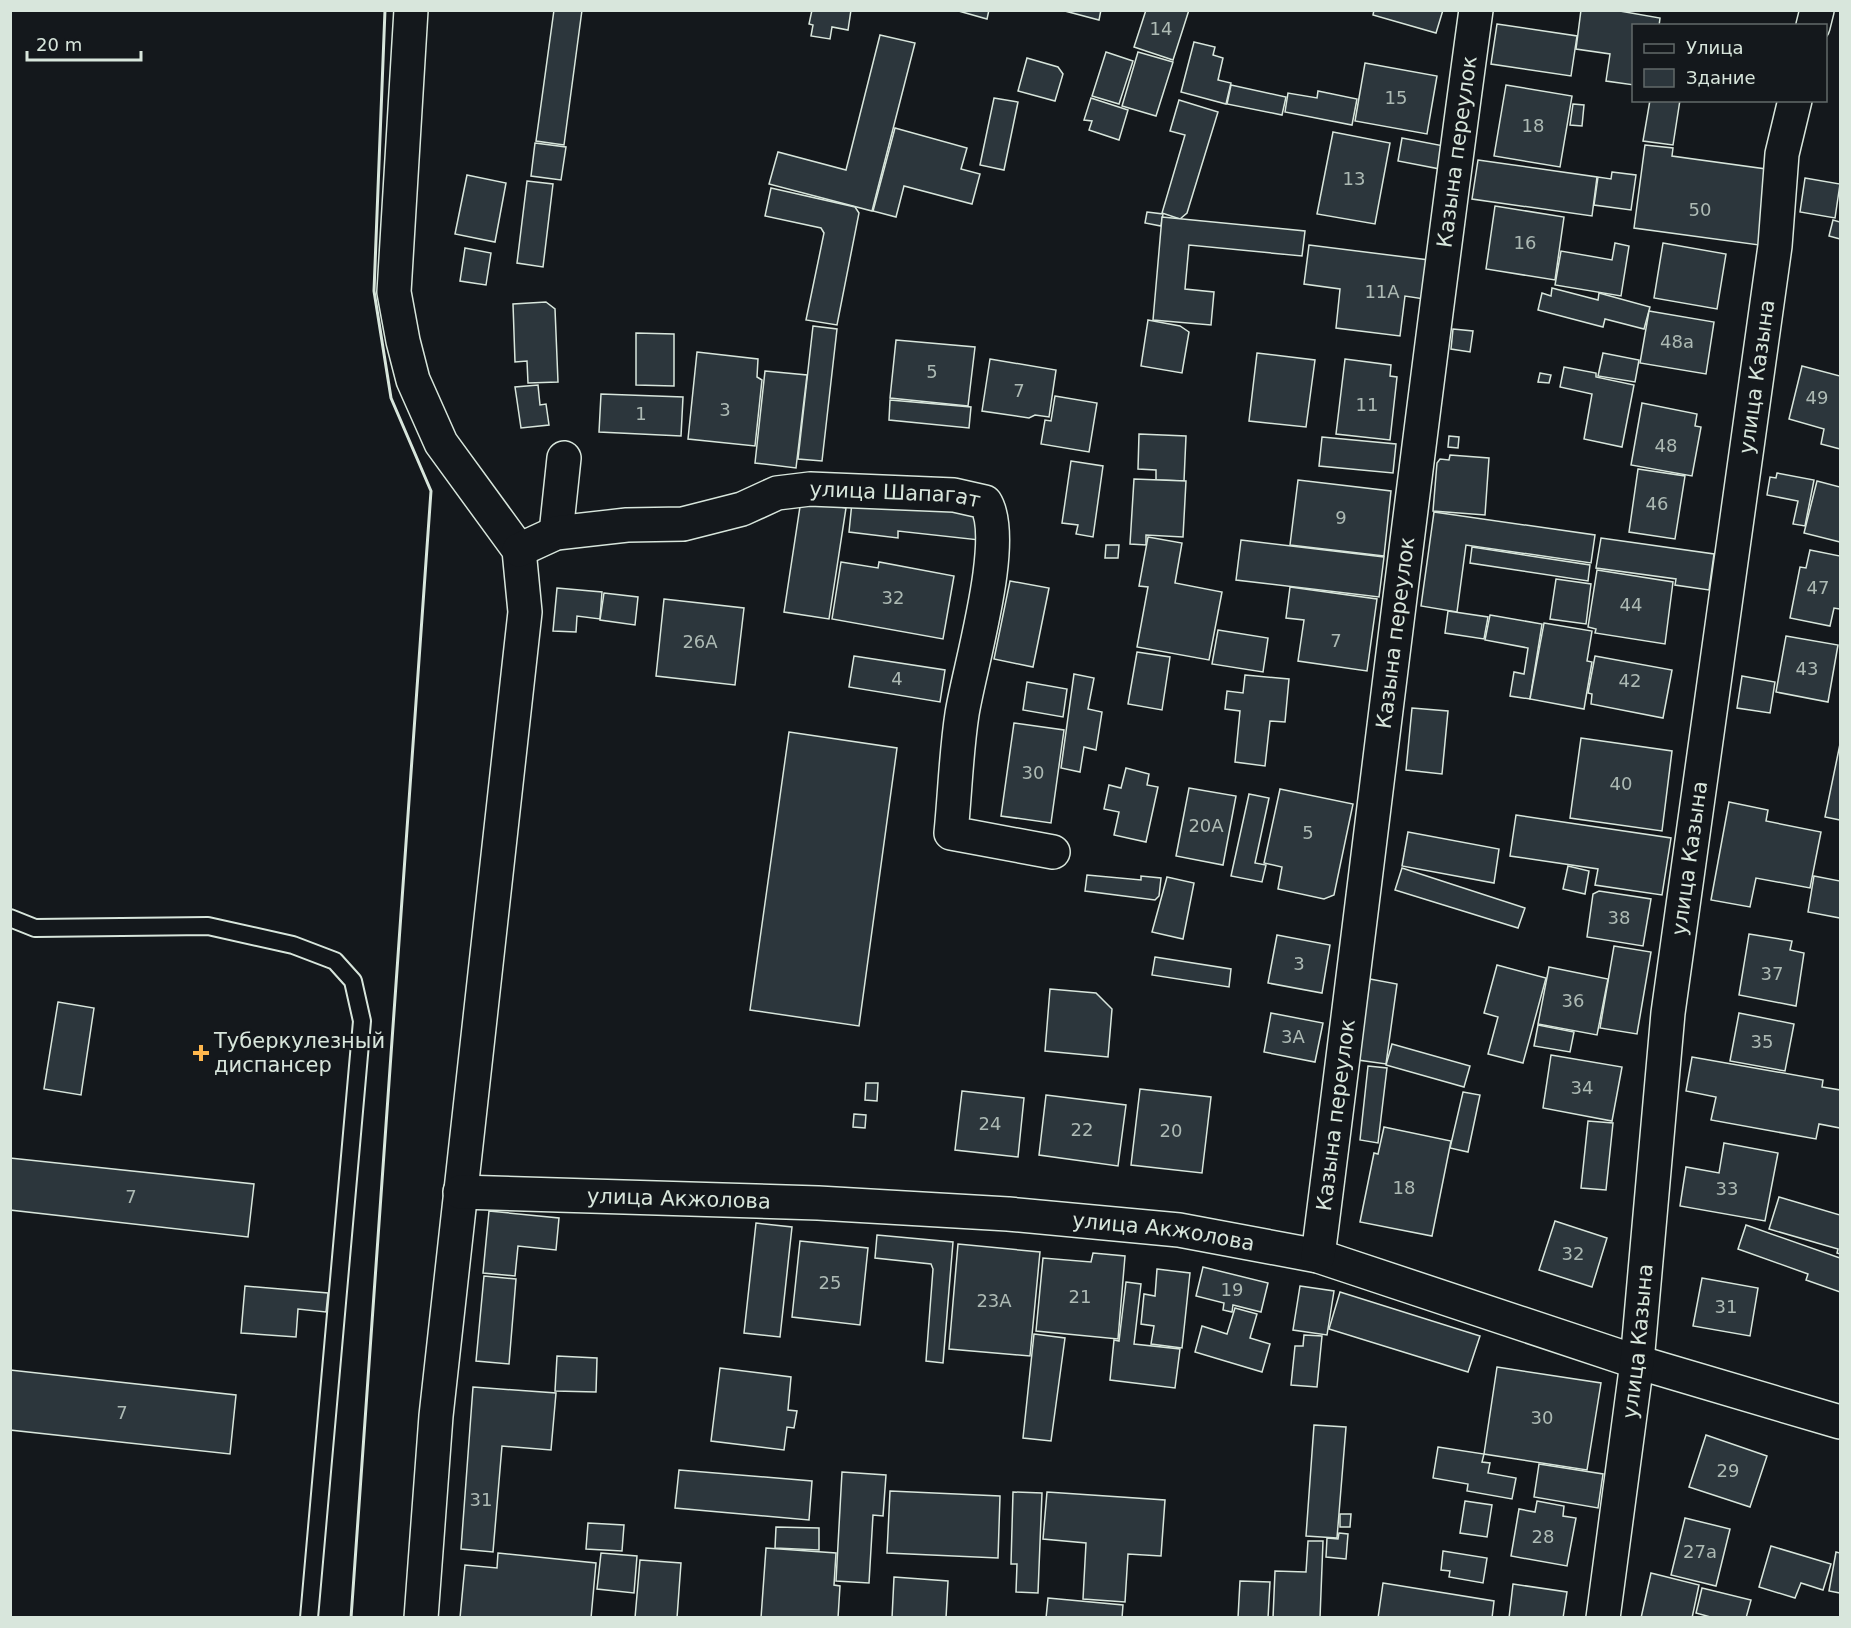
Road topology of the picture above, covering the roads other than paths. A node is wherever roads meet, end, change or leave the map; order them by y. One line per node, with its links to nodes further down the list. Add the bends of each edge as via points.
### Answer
1 (411, 10): 6 (street, via 394,292 403,341 413,380 441,443)
2 (1476, 10): 10 (street, Казына переулок)
3 (1795, 102): 11 (street, улица Казына, via 1782,154 1775,246 1668,1013)
4 (564, 458): 5 (street)
5 (556, 533): 6 (street, улица Шапагат); 7 (street, улица Шапагат, via 683,524 742,508 777,493 810,489 954,495 985,502 991,511 991,557 962,715 951,832)
6 (519, 550): 9 (street, via 525,612)
7 (1053, 852)
8 (10, 918): 13 (lane, via 35,928 208,926 293,945 335,961 353,981 362,1021)
9 (460, 1192): 10 (street, улица Акжолова, via 818,1203 1008,1214 1179,1230); 14 (street, via 436,1416)
10 (1317, 1256): 11 (street, улица Акжолова)
11 (1637, 1362): 12 (street, улица Акжолова); 15 (street, улица Казына)
12 (1840, 1422)
13 (309, 1617)
14 (421, 1617)
15 (1603, 1617)

